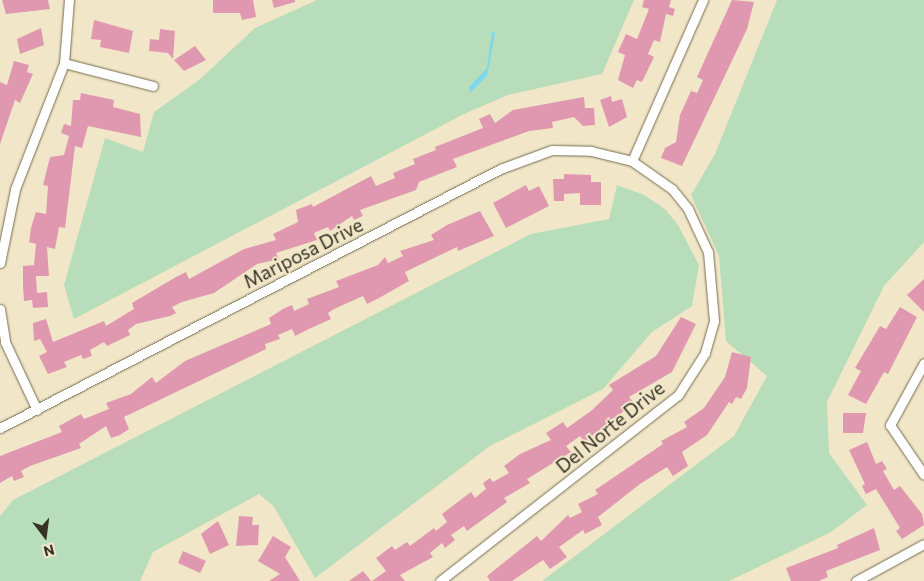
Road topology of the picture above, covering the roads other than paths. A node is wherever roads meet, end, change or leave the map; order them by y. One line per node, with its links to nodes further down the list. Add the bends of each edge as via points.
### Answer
1 (69, 0): 3 (street)
2 (703, 0): 5 (street)
3 (64, 63): 4 (street); 6 (street, via 16,189)
4 (153, 86)
5 (632, 161): 9 (street, Mariposa Drive, via 591,151 552,150 500,169); 13 (street, Del Norte Drive, via 672,188 688,209 708,252 714,321 705,354 678,395)
6 (0, 263)
7 (0, 309): 9 (street, via 5,342)
8 (924, 363): 11 (street, via 890,425)
9 (37, 410): 10 (street, Mariposa Drive)
10 (0, 428)
11 (924, 475)
12 (924, 544): 14 (street)
13 (440, 581)
14 (856, 581)

